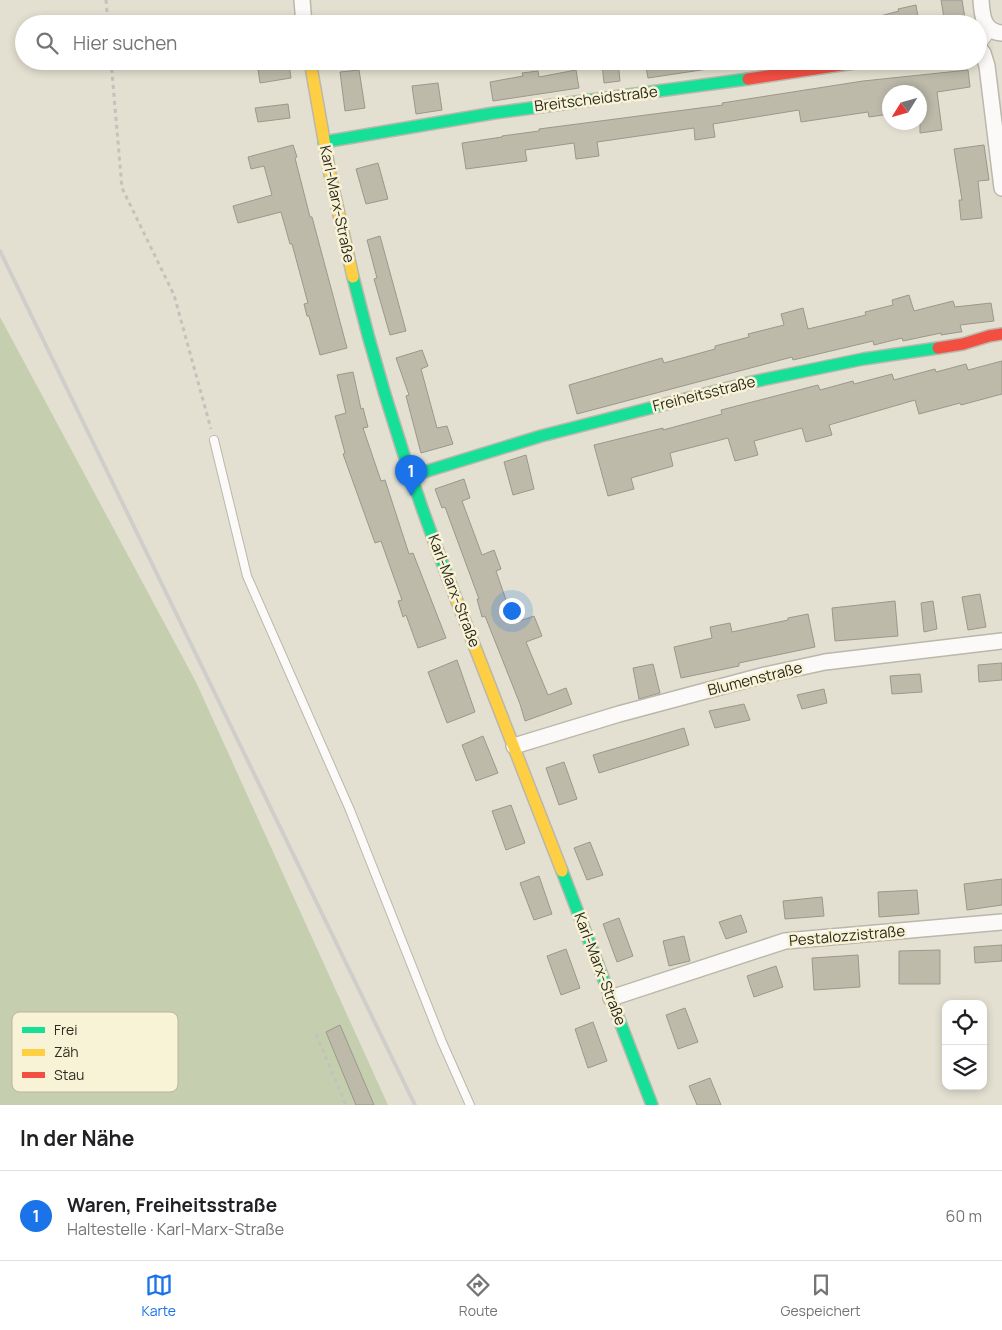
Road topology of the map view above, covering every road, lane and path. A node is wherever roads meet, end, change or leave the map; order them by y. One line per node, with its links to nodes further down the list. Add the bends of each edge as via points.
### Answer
1 (106, 0): 4 (path)
2 (302, 0): 5 (street)
3 (982, 0): 6 (street)
4 (107, 15)
5 (303, 15)
6 (983, 15)
7 (987, 22): 8 (street)
8 (997, 32): 9 (lane)
9 (987, 40)
10 (987, 66): 15 (street)
11 (113, 70): 17 (path, via 122,188 174,295)
12 (312, 70): 14 (street, Karl-Marx-Straße)
13 (808, 70): 14 (street, Breitscheidstraße, via 494,113)
14 (324, 142): 18 (street, Karl-Marx-Straße, via 349,261)
15 (1002, 188)
16 (1002, 334): 18 (street, Freiheitsstraße, via 752,382 541,436)
17 (214, 440): 25 (lane, via 247,576 350,810)
18 (411, 476): 20 (street, Karl-Marx-Straße)
19 (1002, 641): 20 (street, Blumenstraße, via 825,662 628,711)
20 (514, 746): 22 (street, Karl-Marx-Straße)
21 (1002, 922): 22 (street, Pestalozzistraße, via 785,941)
22 (611, 998): 26 (street, Karl-Marx-Straße)
23 (316, 1034): 24 (path)
24 (346, 1105)
25 (470, 1105)
26 (652, 1105)

